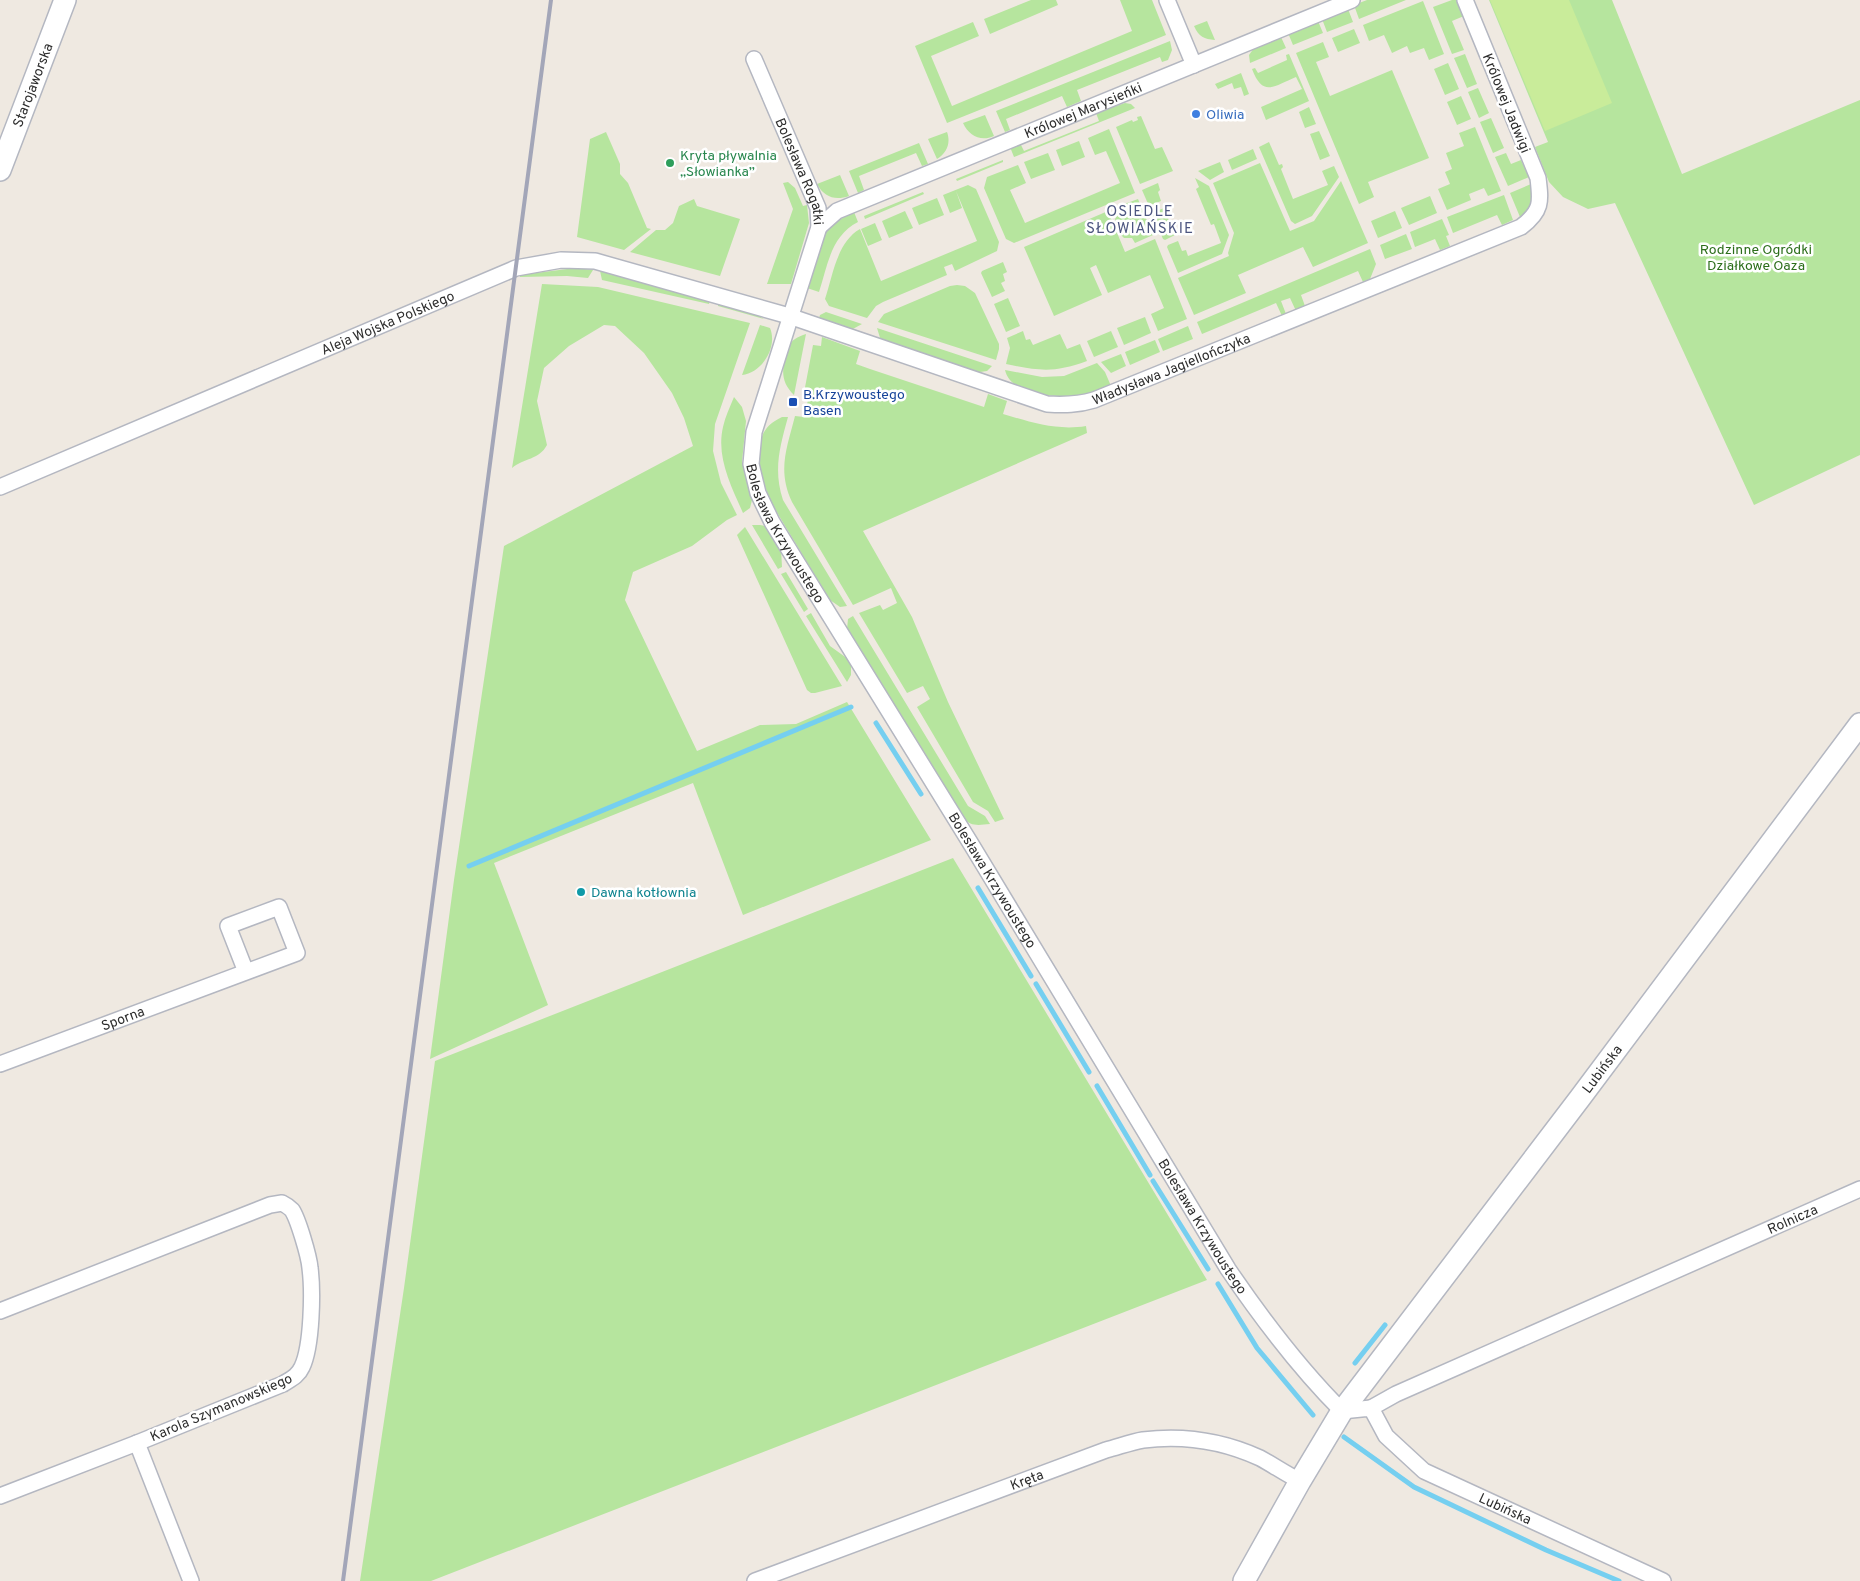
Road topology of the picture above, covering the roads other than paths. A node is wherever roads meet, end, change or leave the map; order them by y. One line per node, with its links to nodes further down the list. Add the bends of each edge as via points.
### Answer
1 (65, 0): 7 (main road, Starojaworska)
2 (1167, 0): 6 (street)
3 (1352, 0): 6 (street, Królowej Marysieńki)
4 (1465, 0): 8 (street, Królowej Jadwigi, via 1538,178)
5 (754, 59): 9 (street, Bolesława Rogatki, via 818,208)
6 (1194, 65): 9 (street, Królowej Marysieńki, via 837,211)
7 (0, 170)
8 (1538, 208): 10 (street, Władysława Jagiellończyka, via 1521,227 1080,404 1047,404)
9 (819, 227): 10 (street, Bolesława Rogatki)
10 (789, 316): 11 (street, Aleja Wojska Polskiego, via 595,261 561,260 516,268); 18 (street, Bolesława Krzywoustego, via 754,432 751,464 758,493 772,522 1228,1269 1310,1378)
11 (0, 487)
12 (1860, 724): 18 (main road, Lubińska)
13 (246, 972): 13 (street, Sporna, via 228,926 279,907 297,953); 14 (street, Sporna)
14 (0, 1064)
15 (1860, 1189): 17 (street, Rolnicza, via 1396,1394)
16 (0, 1311): 19 (street, Karola Szymanowskiego, via 270,1205 282,1203 291,1208 310,1267 311,1308 302,1367 295,1377 283,1384)
17 (1371, 1408): 18 (street); 25 (street, Lubińska, via 1386,1436 1424,1471)
18 (1342, 1411): 20 (main road, Lubińska)
19 (137, 1443): 21 (street, Karola Szymanowskiego); 22 (street)
20 (1300, 1481): 23 (street, Kręta, via 1236,1448 1209,1441 1142,1440 1106,1450); 24 (main road, Lubińska)
21 (0, 1496)
22 (191, 1581)
23 (756, 1581)
24 (1244, 1581)
25 (1663, 1581)

